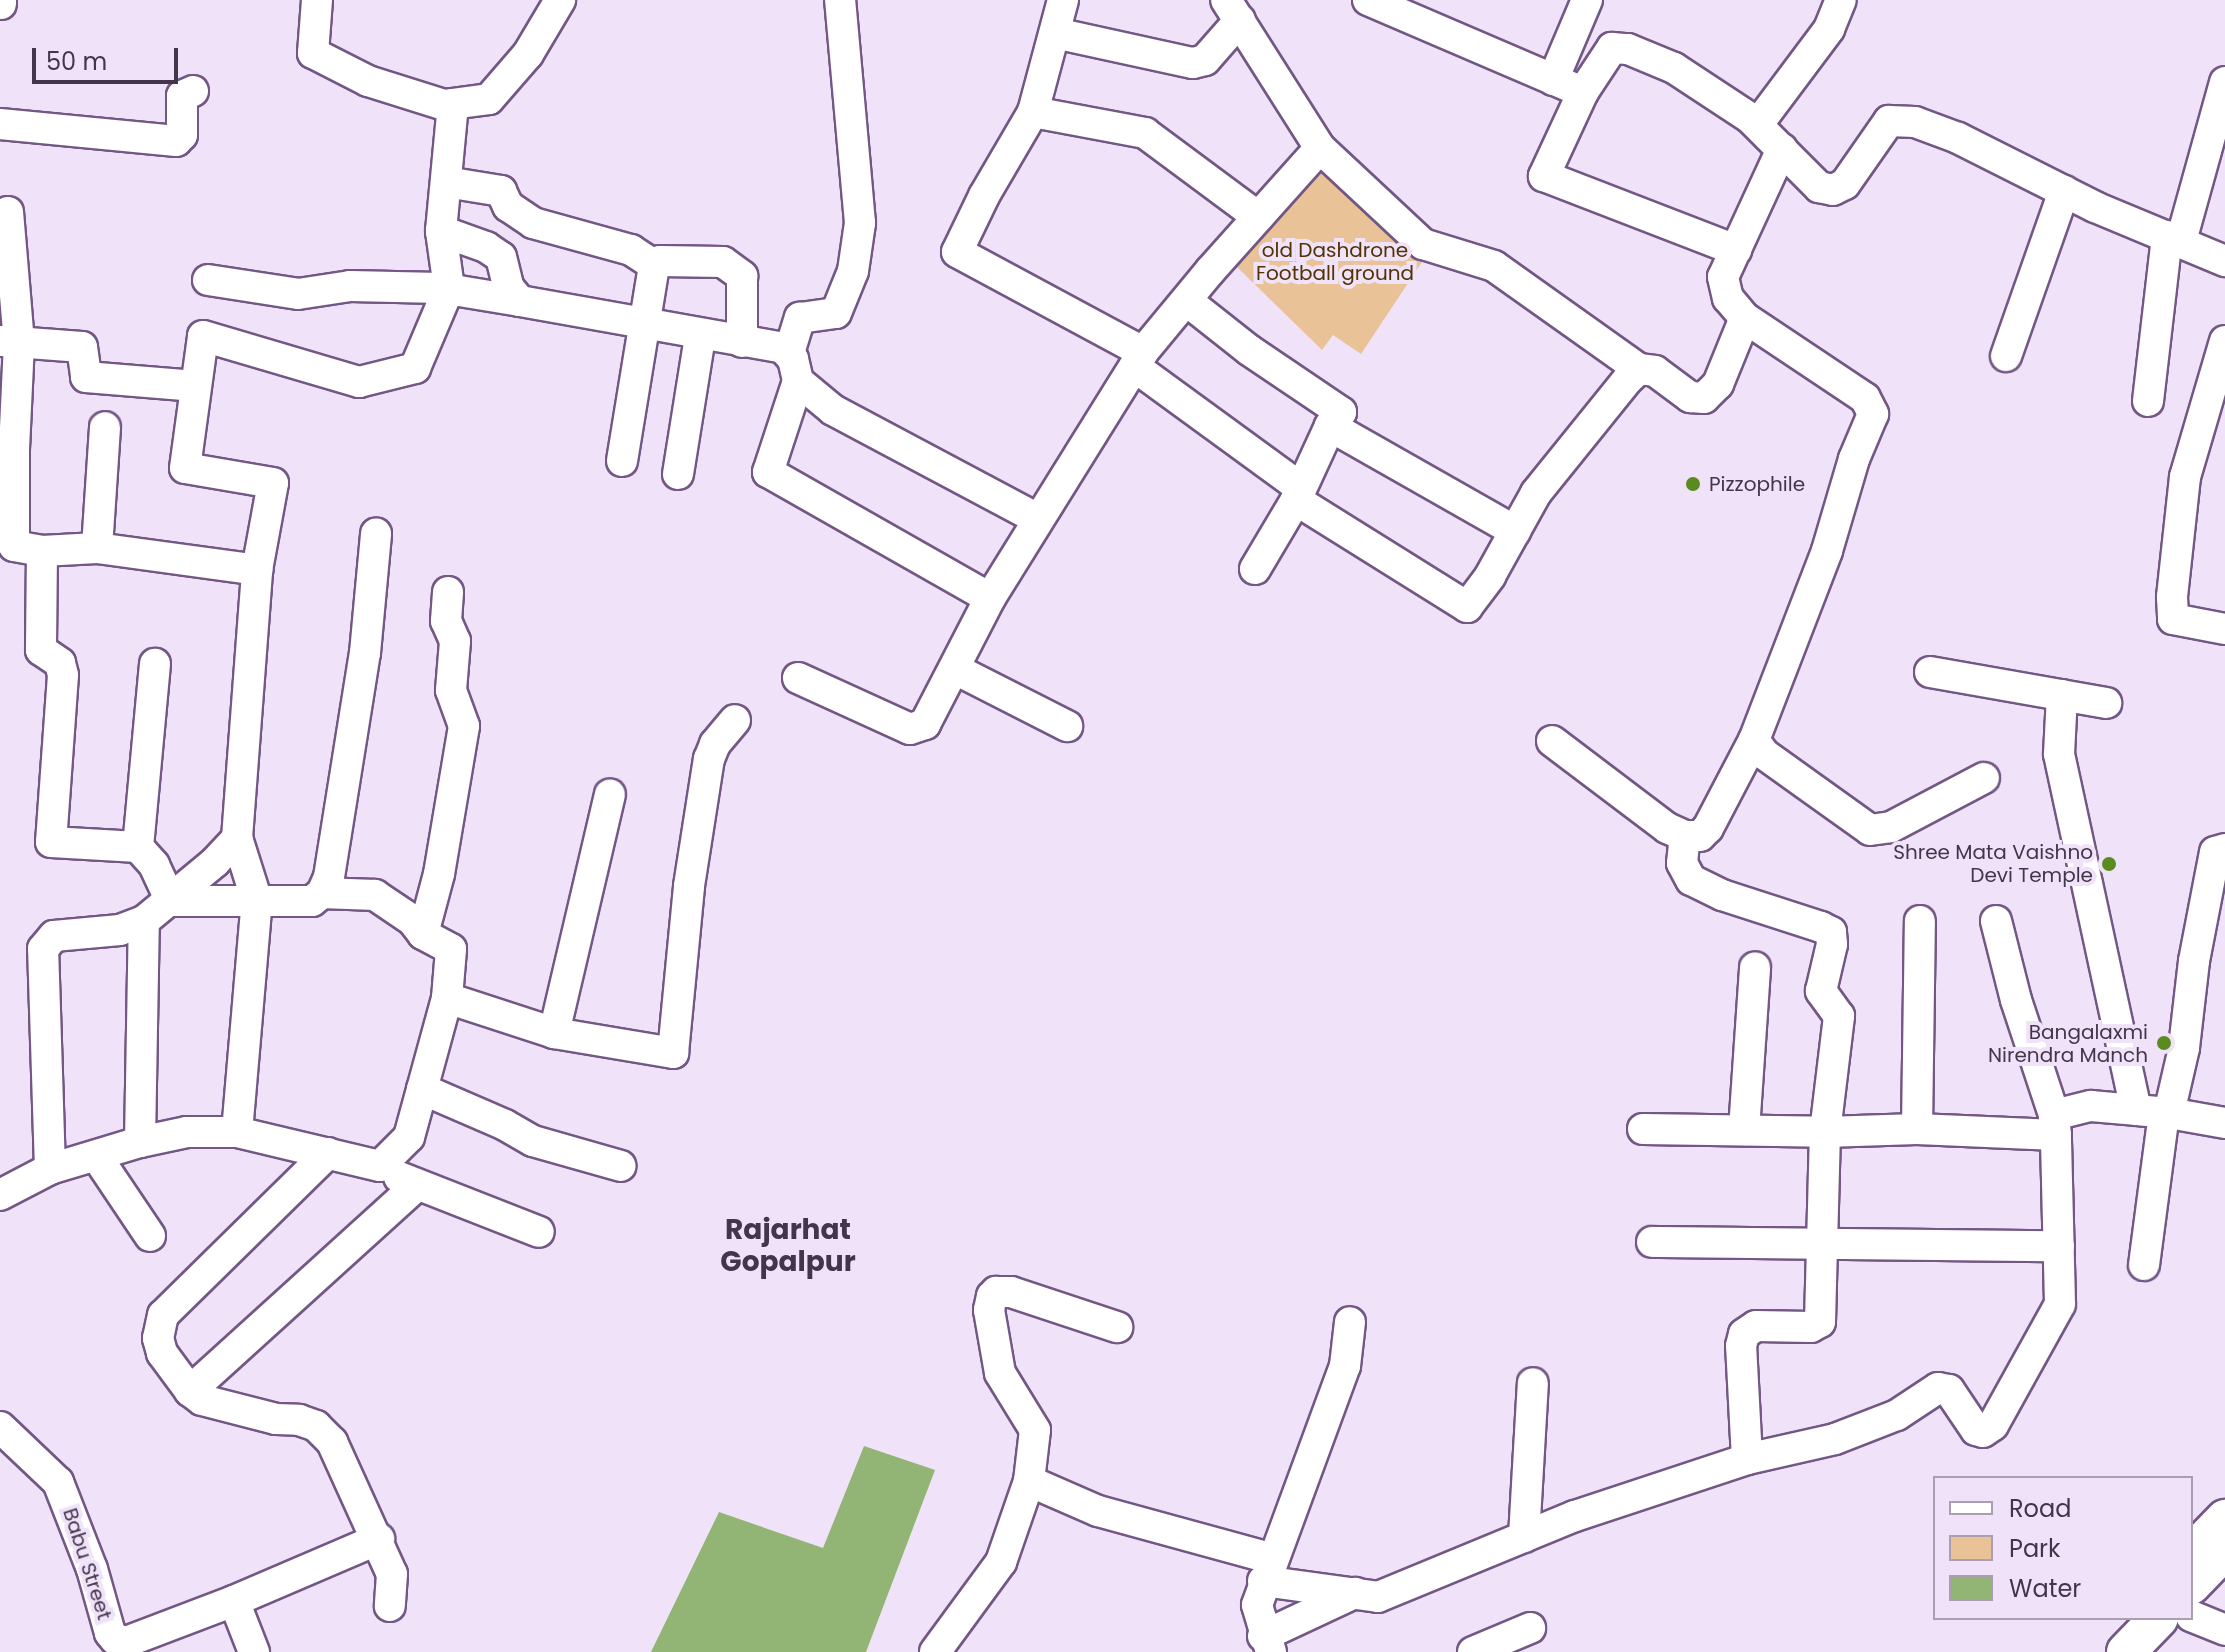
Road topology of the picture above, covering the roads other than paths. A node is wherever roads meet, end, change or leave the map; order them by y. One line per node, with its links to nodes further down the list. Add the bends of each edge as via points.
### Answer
1 (317, 0): 14 (street, via 313,53 368,81)
2 (560, 0): 14 (street, via 528,54 489,99)
3 (840, 0): 41 (street, via 860,223 853,271 836,313 800,318)
4 (1063, 0): 9 (street)
5 (1587, 0): 10 (street)
6 (1841, 0): 17 (street, via 1829,29)
7 (1388, 4): 10 (street)
8 (1233, 10): 9 (street, via 1205,60 1193,63); 18 (street)
9 (1055, 33): 15 (street)
10 (1553, 80): 13 (street)
11 (2225, 82): 25 (street)
12 (193, 91): 16 (street, via 182,96 182,135 176,141)
13 (1583, 92): 17 (street, via 1612,48 1628,49 1674,68); 26 (street, via 1544,176)
14 (453, 104): 20 (street)
15 (1033, 112): 23 (street, via 1145,133); 40 (street, via 957,252)
16 (0, 124)
17 (1758, 124): 19 (street)
18 (1320, 148): 23 (street); 42 (street, via 1423,244 1494,266)
19 (1782, 149): 21 (street, via 1819,187 1833,190 1845,184 1889,121 1915,122); 26 (street)
20 (446, 182): 24 (street); 28 (street, via 501,191 508,206 533,223 631,250)
21 (2064, 191): 25 (street); 39 (street)
22 (8, 212): 37 (street)
23 (1258, 217): 32 (street)
24 (441, 231): 30 (street); 31 (street, via 501,257 509,288)
25 (2174, 239): 27 (street); 44 (street)
26 (1736, 250): 33 (street, via 1723,277 1728,298)
27 (2225, 261)
28 (654, 265): 34 (street); 38 (street, via 723,262 742,276)
29 (208, 280): 30 (street, via 298,294 350,286)
30 (449, 288): 31 (street); 43 (street, via 415,368 359,382 203,336)
31 (520, 301): 34 (street)
32 (1187, 301): 40 (street); 45 (street, via 1341,412)
33 (1745, 318): 42 (street, via 1718,384 1704,398 1690,397 1655,371); 68 (street, via 1865,398 1873,414)
34 (647, 326): 35 (street); 47 (street)
35 (700, 336): 38 (street); 48 (street)
36 (2225, 341): 59 (street, via 2185,477 2172,597 2173,619)
37 (10, 342): 43 (street, via 82,347 86,377); 54 (street, via 14,546)
38 (742, 342): 41 (street, via 783,348)
39 (2006, 356)
40 (1139, 360): 49 (street); 50 (street)
41 (794, 367): 50 (street, via 833,410); 58 (street, via 768,472)
42 (1639, 369): 51 (street, via 1536,493)
43 (196, 386): 56 (street, via 185,468 273,483)
44 (2148, 401)
45 (1330, 426): 49 (street); 51 (street)
46 (105, 427): 53 (street)
47 (622, 461)
48 (678, 474)
49 (1298, 494): 51 (street, via 1467,607); 55 (street)
50 (1038, 519): 58 (street)
51 (1515, 531)
52 (376, 534): 76 (street, via 365,653 329,877)
53 (97, 548): 54 (street); 56 (street)
54 (42, 551): 74 (street, via 41,650 60,663 63,675 51,842)
55 (1255, 569)
56 (257, 570): 73 (street)
57 (448, 592): 82 (street, via 446,621 455,641 451,690 464,726 439,874)
58 (990, 598): 61 (street)
59 (2225, 629)
60 (155, 664): 74 (street)
61 (955, 669): 63 (street, via 925,724 910,729); 67 (street)
62 (1930, 672): 64 (street)
63 (798, 678)
64 (2062, 695): 65 (street); 87 (street, via 2059,754)
65 (2106, 703)
66 (735, 720): 85 (street, via 709,759 689,886 673,1053)
67 (1067, 726)
68 (1754, 740): 70 (street, via 1764,754 1870,830 1891,827); 72 (street, via 1708,828 1700,836)
69 (1552, 741): 72 (street)
70 (1984, 778)
71 (610, 794): 85 (street)
72 (1685, 836): 94 (street, via 1682,863 1691,880 1831,932 1821,991 1839,1016)
73 (237, 838): 77 (street); 78 (street)
74 (138, 847): 77 (street, via 154,865)
75 (2225, 849): 87 (street, via 2215,852 2184,1048)
76 (322, 893): 78 (street, via 312,901); 82 (street, via 375,895)
77 (171, 901): 78 (street); 79 (street)
78 (257, 901): 93 (street)
79 (144, 921): 95 (street); 100 (street, via 120,930 54,936 43,949)
80 (1920, 921): 91 (street)
81 (1996, 921): 89 (street)
82 (423, 934): 84 (street, via 451,949)
83 (1755, 967): 92 (street)
84 (447, 998): 85 (street); 86 (street)
85 (554, 1033)
86 (422, 1089): 98 (street, via 409,1137); 99 (street, via 533,1141)
87 (2157, 1112): 88 (street); 89 (street, via 2091,1106); 108 (street)
88 (2225, 1123)
89 (2055, 1125): 91 (street); 107 (street)
90 (1643, 1129): 92 (street)
91 (1917, 1129): 94 (street)
92 (1744, 1130): 94 (street)
93 (237, 1132): 95 (street, via 187,1132); 96 (street)
94 (1825, 1132): 106 (street)
95 (140, 1142): 97 (street)
96 (328, 1153): 98 (street); 112 (street, via 163,1315 158,1338 162,1353)
97 (97, 1157): 100 (street); 104 (street)
98 (380, 1166): 101 (street)
99 (621, 1166)
100 (50, 1169): 102 (street)
101 (416, 1186): 103 (street); 112 (street)
102 (0, 1195)
103 (539, 1232)
104 (150, 1236)
105 (1652, 1242): 106 (street)
106 (1822, 1246): 107 (street); 114 (street, via 1820,1322 1811,1327 1756,1326 1744,1334)
107 (2059, 1246): 114 (street, via 2060,1304 1993,1425 1983,1432 1976,1430 1949,1390 1938,1388 1897,1415 1835,1439)
108 (2144, 1265)
109 (1350, 1322): 121 (street, via 1345,1366)
110 (1117, 1327): 115 (street, via 1011,1292 992,1296 989,1310 1000,1373 1035,1430)
111 (1533, 1383): 117 (street)
112 (190, 1391): 118 (street, via 221,1407 316,1426 332,1442)
113 (0, 1427): 124 (street, Babu Street, via 58,1482 115,1639 126,1642)
114 (1747, 1459): 117 (street)
115 (1029, 1481): 121 (street, via 1098,1511); 133 (street, via 1001,1562)
116 (2225, 1519): 120 (main road)
117 (1524, 1537): 123 (street, via 1378,1597)
118 (379, 1539): 124 (street); 125 (street, via 392,1574)
119 (2225, 1550): 122 (main road)
120 (2193, 1552)
121 (1268, 1570): 123 (street); 131 (street, via 1257,1605)
122 (2193, 1583)
123 (1355, 1593): 131 (street)
124 (234, 1601): 132 (street)
125 (390, 1606)
126 (2193, 1617): 130 (street)
127 (2129, 1620): 135 (main road)
128 (2157, 1620): 136 (main road)
129 (1530, 1628): 134 (street)
130 (2225, 1630)
131 (1267, 1644)
132 (254, 1652)
133 (935, 1652)
134 (1473, 1652)
135 (2101, 1652)
136 (2126, 1652)

